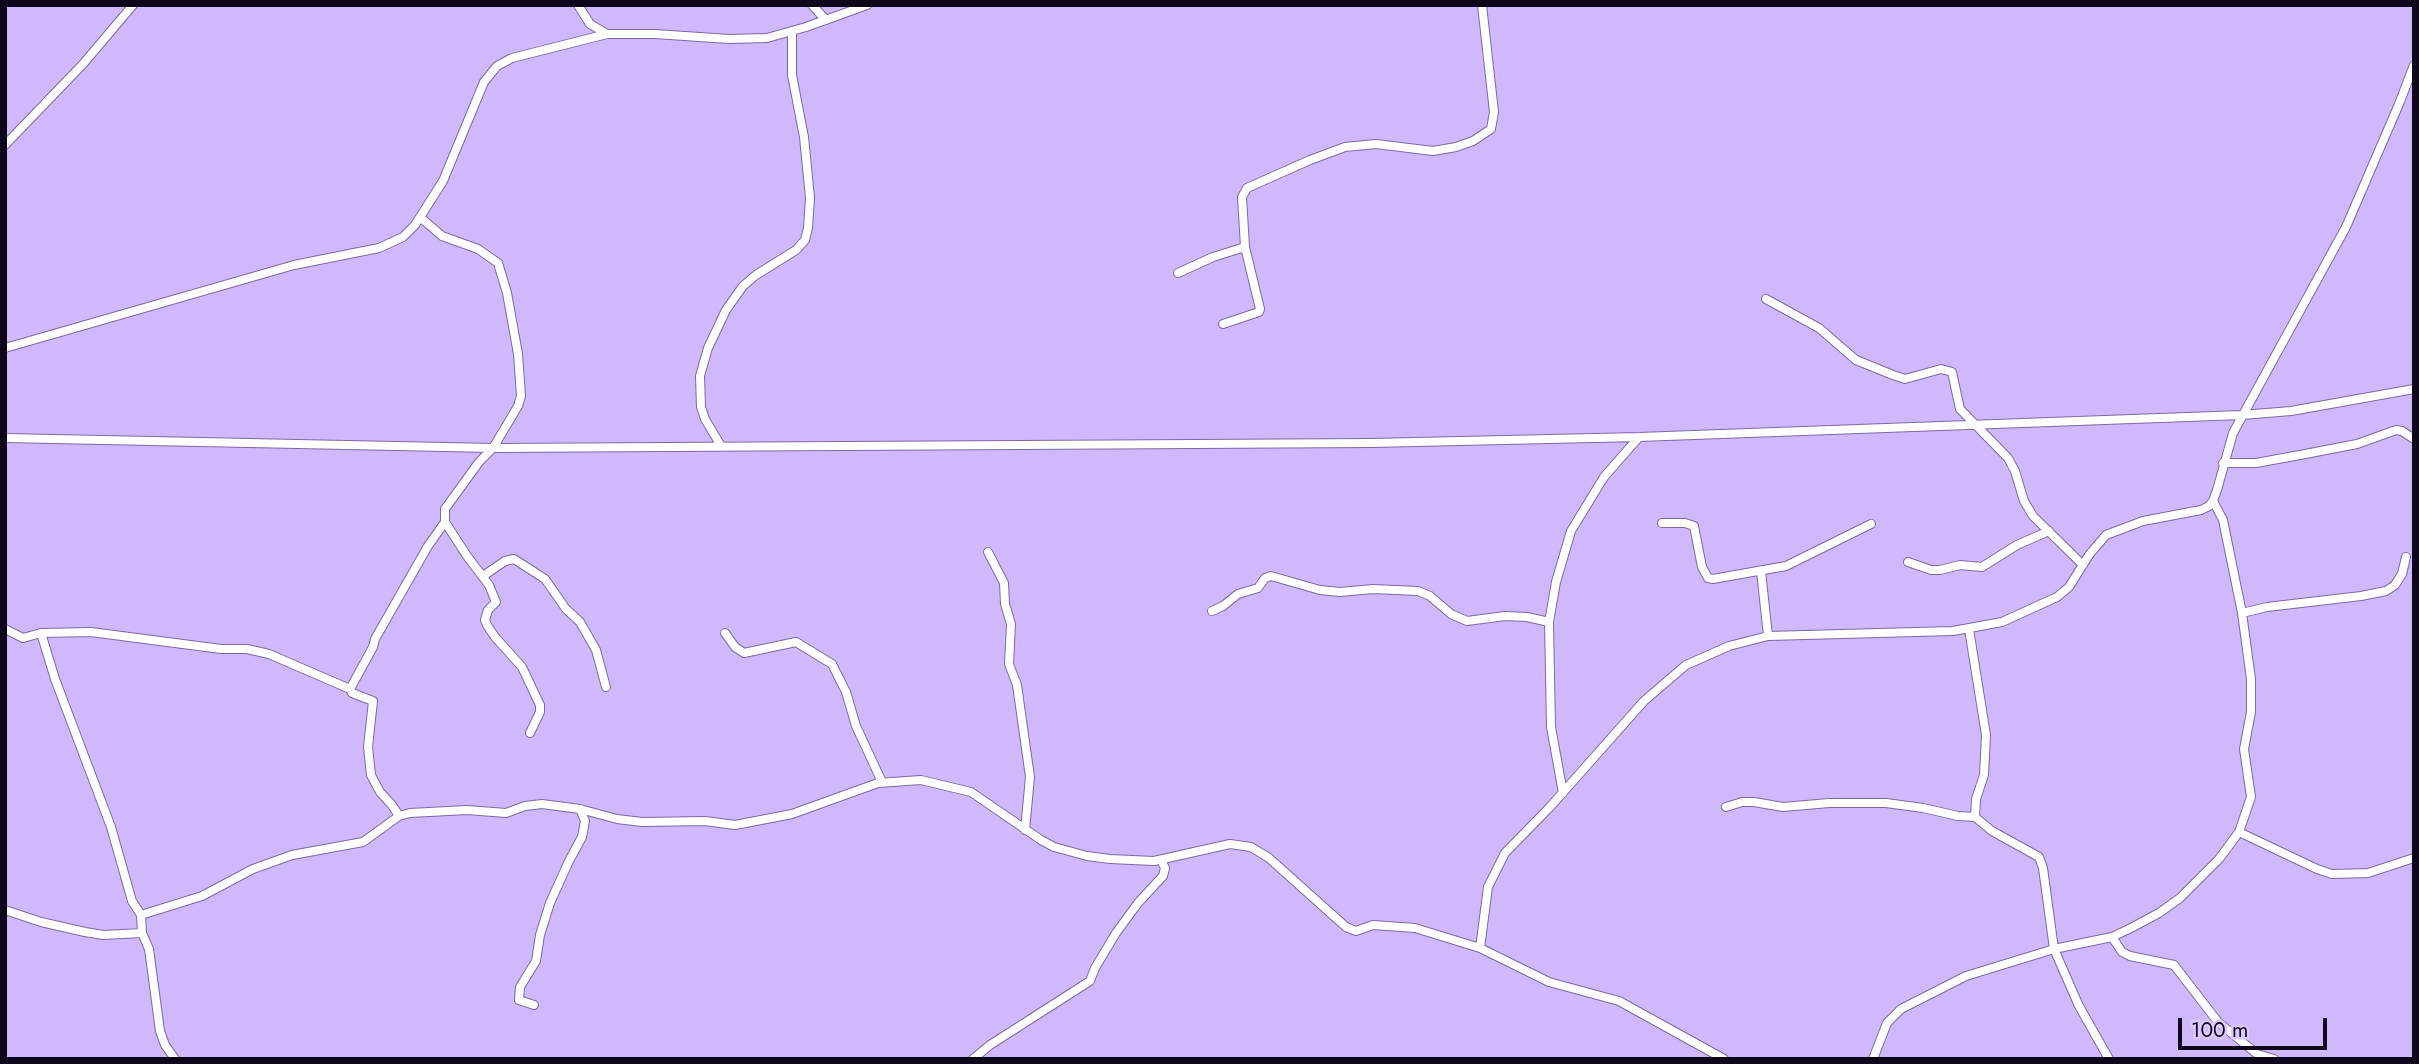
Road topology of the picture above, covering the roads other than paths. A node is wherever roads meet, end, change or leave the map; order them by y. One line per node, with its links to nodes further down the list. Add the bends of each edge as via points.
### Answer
1 (133, 5): 10 (street)
2 (578, 5): 8 (street, via 590,24)
3 (812, 5): 6 (street)
4 (867, 5): 6 (street)
5 (1482, 5): 12 (street, via 1494,112 1491,129 1464,144 1433,151 1376,144 1345,147 1247,188 1242,197)
6 (826, 20): 7 (street)
7 (792, 32): 8 (street, via 729,39); 23 (street, via 792,75 810,198 808,228 796,250 743,286 708,348 700,376 701,407)
8 (607, 34): 11 (street, via 497,65 479,91 443,181)
9 (2414, 65): 18 (street, via 2346,227)
10 (5, 145)
11 (420, 217): 16 (street, via 403,237 379,248 294,265); 24 (street, via 442,236 487,254 501,268 518,354 521,396)
12 (1245, 247): 13 (street); 15 (street, via 1260,309)
13 (1178, 273)
14 (1766, 299): 19 (street, via 1819,328 1856,360 1893,375 1905,379 1941,369 1952,372 1960,409)
15 (1223, 324)
16 (5, 348)
17 (2414, 389): 18 (street)
18 (2242, 415): 19 (street); 25 (street)
19 (1974, 423): 20 (street); 30 (street, via 2008,458 2024,501)
20 (1639, 437): 23 (street); 39 (street, via 1604,477 1571,531)
21 (5, 438): 24 (street)
22 (2414, 439): 25 (street, via 2396,430 2300,456)
23 (721, 446): 24 (street)
24 (493, 448): 27 (street, via 445,509)
25 (2223, 463): 26 (street)
26 (2213, 501): 34 (street, via 2201,510 2120,528 2099,543); 38 (street, via 2223,520)
27 (445, 522): 36 (street); 46 (street)
28 (1662, 523): 35 (street, via 1694,526 1708,578)
29 (1871, 524): 35 (street, via 1786,566)
30 (2049, 531): 33 (street, via 1982,567 1931,570); 34 (street)
31 (988, 551): 54 (street, via 1003,583 1011,624 1009,660 1030,777)
32 (2406, 557): 38 (street, via 2402,574 2386,591)
33 (1908, 562)
34 (2083, 565): 41 (street, via 2057,597 2003,622)
35 (1760, 571): 44 (street)
36 (483, 576): 45 (street, via 514,559 545,579 596,650); 47 (street, via 496,602 485,620 522,667 540,705)
37 (1212, 611): 39 (street, via 1238,594 1258,588 1271,576 1320,590 1418,591 1467,621 1515,616)
38 (2242, 613): 55 (street, via 2251,679 2244,749 2252,797)
39 (1549, 622): 49 (street, via 1550,727)
40 (5, 629): 42 (street, via 23,638)
41 (1969, 629): 44 (street); 53 (street, via 1986,734)
42 (41, 632): 46 (street, via 91,632 247,649 270,654); 59 (street, via 111,827 132,901)
43 (725, 633): 48 (street, via 744,653 796,642 832,664)
44 (1768, 636): 49 (street, via 1728,646 1686,665 1644,701)
45 (606, 687)
46 (350, 689): 52 (street, via 373,701 368,747 371,775)
47 (530, 733)
48 (882, 782): 51 (street, via 792,814 742,824 642,822); 54 (street, via 921,780 971,792)
49 (1563, 793): 62 (street, via 1515,841 1494,873)
50 (1726, 807): 53 (street, via 1742,802 1783,807 1886,803)
51 (580, 809): 52 (street, via 533,805 506,813 454,810); 64 (street, via 585,821 582,837 550,903 536,961 520,987 519,1000)
52 (399, 816): 59 (street, via 363,842 292,855 202,896)
53 (1975, 817): 63 (street, via 2039,857)
54 (1025, 830): 57 (street, via 1054,847 1087,856)
55 (2239, 832): 56 (street, via 2332,874 2368,873); 61 (street, via 2180,898)
56 (2414, 858)
57 (1161, 860): 62 (street, via 1242,844 1269,858 1346,928 1415,928); 66 (street, via 1163,876 1116,933 1090,981)
58 (5, 910): 60 (street, via 85,932)
59 (141, 915): 60 (street)
60 (142, 933): 65 (street, via 149,949 160,1031)
61 (2112, 937): 63 (street); 70 (street, via 2130,957 2174,965 2218,1022 2257,1054)
62 (1480, 948): 67 (street, via 1549,982 1619,1001)
63 (2054, 949): 68 (street, via 1966,976 1901,1009 1887,1023); 69 (street)
64 (534, 1005)
65 (175, 1059)
66 (973, 1059)
67 (1724, 1059)
68 (1873, 1059)
69 (2109, 1059)
70 (2274, 1059)

